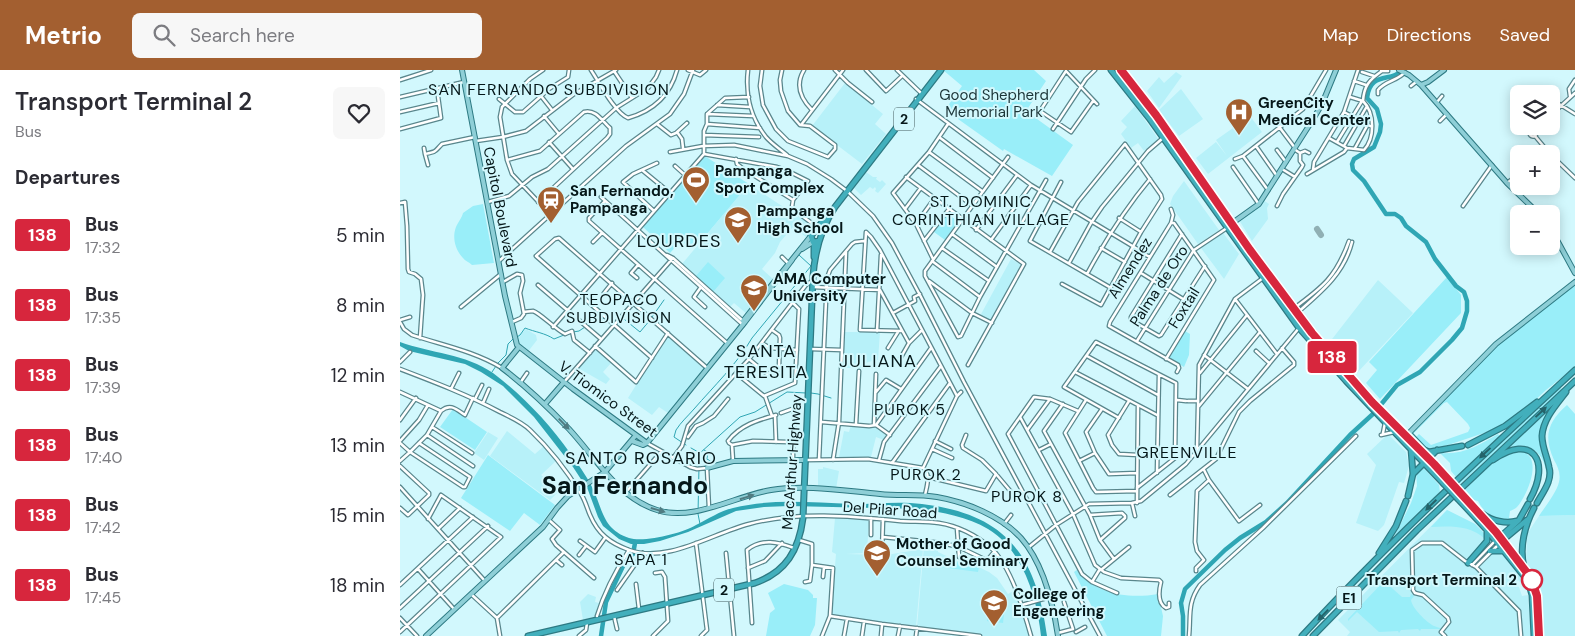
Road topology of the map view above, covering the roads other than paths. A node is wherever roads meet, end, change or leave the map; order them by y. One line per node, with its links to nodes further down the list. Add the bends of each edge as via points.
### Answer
1 (431, 70): 37 (street)
2 (462, 70): 42 (main road, Capitol Boulevard)
3 (542, 70): 66 (street)
4 (569, 70): 51 (street, via 568,77)
5 (591, 70): 40 (street)
6 (658, 70): 57 (street, via 652,84)
7 (677, 70): 71 (street, via 668,92 646,111 628,118)
8 (688, 70): 29 (street)
9 (706, 70): 29 (street, via 700,75)
10 (748, 70): 52 (street)
11 (762, 70): 94 (street, via 763,105 776,129 788,141 825,157 836,149 810,126)
12 (782, 70): 94 (street, via 782,99)
13 (804, 70): 74 (street, via 799,83 800,92)
14 (835, 70): 34 (street)
15 (843, 70): 34 (street)
16 (866, 70): 35 (street, via 886,91)
17 (897, 70): 35 (street)
18 (939, 70): 49 (highway, MacArthur Highway / 2)
19 (1066, 70): 45 (street); 87 (street, via 1040,111)
20 (1095, 70): 45 (street)
21 (1111, 70): 72 (highway)
22 (1121, 70): 80 (highway)
23 (1326, 70): 99 (street, via 1305,106)
24 (1336, 70): 121 (main road, via 1322,104)
25 (1358, 70): 41 (street)
26 (1381, 70): 30 (street); 36 (street)
27 (1399, 70): 33 (main road)
28 (615, 71): 40 (street); 57 (street)
29 (693, 71): 90 (street, via 679,104)
30 (1388, 71)
31 (1441, 71): 44 (main road)
32 (1362, 72): 36 (street)
33 (1404, 72): 38 (main road); 50 (street, via 1383,84)
34 (839, 74): 62 (street); 74 (street)
35 (902, 76): 49 (street)
36 (1374, 76): 43 (street)
37 (400, 80)
38 (1416, 80): 44 (main road); 46 (street)
39 (1575, 80): 56 (street, via 1569,89)
40 (598, 81): 71 (street); 73 (street)
41 (1354, 81): 43 (street); 55 (street)
42 (464, 82): 47 (street); 112 (main road, Capitol Boulevard)
43 (1366, 85): 61 (street)
44 (1422, 85): 63 (main road)
45 (1081, 86): 60 (street); 87 (street)
46 (1411, 86)
47 (437, 89): 54 (street); 64 (street)
48 (1575, 93): 56 (street)
49 (921, 94): 59 (highway, MacArthur Highway / 2)
50 (1378, 94)
51 (540, 96): 66 (street, via 520,113); 73 (street)
52 (749, 96): 67 (street, via 725,98); 70 (street)
53 (1442, 96): 63 (street)
54 (400, 97)
55 (1350, 97): 61 (street); 76 (street)
56 (1570, 97): 69 (street)
57 (632, 98): 71 (street)
58 (499, 99): 66 (street)
59 (917, 99): 92 (street); 170 (highway, MacArthur Highway / 2)
60 (1093, 101): 65 (street); 87 (street, via 1072,132)
61 (1362, 101): 68 (street); 83 (street)
62 (872, 102)
63 (1437, 102): 78 (main road)
64 (440, 103): 75 (street); 100 (street, via 440,119)
65 (1097, 104)
66 (505, 105): 107 (street, via 500,113)
67 (716, 105): 70 (street); 77 (street)
68 (1367, 106): 85 (street); 97 (street)
69 (1561, 106): 79 (street)
70 (750, 107): 82 (street)
71 (616, 108): 84 (street)
72 (1141, 108): 80 (highway, via 1152,116); 89 (highway)
73 (552, 110): 81 (street)
74 (812, 110): 94 (street)
75 (400, 112)
76 (1344, 112): 83 (street); 111 (street)
77 (707, 114): 82 (street); 91 (street)
78 (1447, 114): 86 (street); 144 (main road)
79 (1575, 114)
80 (1156, 115): 95 (highway)
81 (544, 116): 103 (street); 107 (street, via 526,131)
82 (754, 116): 98 (street)
83 (1352, 116): 85 (street); 114 (street)
84 (602, 121): 103 (street, via 592,111 584,112); 130 (street); 147 (street, via 610,128 608,138)
85 (1359, 121): 96 (street); 118 (street)
86 (1440, 121)
87 (1057, 122): 101 (street)
88 (687, 123): 102 (street)
89 (1153, 123): 95 (highway); 110 (highway)
90 (657, 124): 102 (street, via 671,135); 193 (street, via 626,146)
91 (707, 124): 98 (street); 104 (street)
92 (948, 124): 109 (street); 141 (street)
93 (1276, 124): 99 (street)
94 (801, 125)
95 (1164, 126): 199 (highway)
96 (1367, 126): 97 (street); 122 (street)
97 (1372, 127): 122 (street, via 1372,136 1364,150)
98 (760, 128): 131 (street)
99 (1280, 128): 117 (street); 121 (street)
100 (400, 129)
101 (1053, 129)
102 (677, 132): 120 (street)
103 (559, 134): 113 (street)
104 (704, 135): 108 (street); 116 (street)
105 (1530, 135): 106 (street)
106 (1535, 136): 115 (street)
107 (503, 137): 112 (street); 136 (street)
108 (759, 138)
109 (939, 138): 125 (street); 157 (street)
110 (1163, 138): 137 (street); 201 (highway)
111 (1329, 138): 114 (street); 150 (street, via 1314,162)
112 (475, 139): 128 (street, via 442,144 437,151); 179 (main road, Capitol Boulevard)
113 (550, 142): 130 (street); 136 (street, via 536,153)
114 (1337, 142): 118 (street)
115 (1543, 145)
116 (703, 146): 120 (street); 129 (street); 131 (street, via 738,145)
117 (1256, 146): 132 (street); 154 (street)
118 (1346, 147): 122 (street); 150 (street, via 1344,152)
119 (424, 148): 128 (street)
120 (683, 148): 124 (street)
121 (1294, 148): 126 (street); 138 (main road)
122 (1355, 148)
123 (1277, 150): 138 (street)
124 (670, 152)
125 (928, 152): 143 (street); 171 (street)
126 (1300, 153): 127 (street); 158 (street, via 1303,164)
127 (1309, 153)
128 (425, 154): 142 (street)
129 (704, 154): 134 (street); 152 (street)
130 (562, 156): 147 (street); 167 (street)
131 (788, 156): 170 (street, via 807,164)
132 (1243, 156): 135 (street); 169 (street)
133 (1008, 157): 141 (street)
134 (736, 159): 162 (street, via 777,167); 177 (street, via 742,168)
135 (1234, 159)
136 (507, 160): 167 (street, via 512,174)
137 (1139, 162): 160 (street); 192 (street, via 1125,144); 196 (street)
138 (1286, 162): 148 (main road)
139 (658, 163): 149 (street)
140 (1560, 163): 159 (street)
141 (1003, 164): 153 (street); 157 (street)
142 (428, 165)
143 (918, 165): 156 (street); 184 (street)
144 (1492, 165): 165 (main road); 186 (street)
145 (674, 166): 152 (street)
146 (1233, 167): 182 (street)
147 (574, 169): 180 (street)
148 (1282, 169): 154 (main road); 158 (street)
149 (642, 170): 173 (street); 191 (street, via 623,182)
150 (1313, 170): 151 (street)
151 (1307, 174)
152 (685, 175): 173 (street)
153 (1017, 175): 166 (street); 203 (street)
154 (1277, 176): 169 (main road)
155 (812, 177): 162 (street)
156 (906, 177): 168 (street); 187 (street, via 892,193)
157 (993, 178): 171 (street)
158 (1295, 178): 185 (street)
159 (1575, 178)
160 (1150, 179): 194 (street); 204 (street, via 1162,197)
161 (1046, 180): 172 (street)
162 (808, 181): 177 (street)
163 (1510, 181): 165 (street)
164 (1061, 182): 175 (street)
165 (1507, 183): 183 (main road)
166 (1031, 185): 172 (street); 212 (street)
167 (522, 186): 179 (street, via 509,196); 180 (street)
168 (920, 189): 176 (street); 187 (street)
169 (1268, 190): 182 (main road)
170 (847, 191): 190 (highway, MacArthur Highway / 2); 265 (street, via 883,228)
171 (982, 191): 184 (street)
172 (1040, 191): 175 (street); 223 (street)
173 (670, 193): 191 (street)
174 (601, 198): 178 (street)
175 (1052, 198): 192 (street); 224 (street, via 1030,241)
176 (934, 199): 188 (street); 198 (street)
177 (793, 200): 200 (street, via 794,210)
178 (605, 201): 202 (street); 205 (street, via 588,220)
179 (488, 202): 231 (main road, Capitol Boulevard)
180 (538, 202): 193 (street)
181 (400, 203): 298 (street, via 405,202 408,269 421,280 423,288)
182 (1259, 204): 199 (main road)
183 (1530, 205)
184 (972, 206): 195 (street)
185 (1277, 206)
186 (1463, 206)
187 (905, 209): 198 (street)
188 (949, 209): 195 (street); 211 (street)
189 (1171, 209): 197 (street, via 1174,215)
190 (833, 210): 200 (highway, MacArthur Highway / 2); 209 (highway, MacArthur Highway / 2)
191 (654, 211): 202 (street)
192 (1073, 211): 196 (street); 224 (street)
193 (550, 214): 231 (street)
194 (1119, 218): 204 (street); 206 (street)
195 (962, 219): 203 (street); 207 (street)
196 (1091, 223): 206 (street); 234 (street)
197 (1171, 223): 208 (street, Foxtail); 228 (street, Almendez)
198 (916, 224): 211 (street)
199 (1231, 224): 216 (highway)
200 (818, 228): 209 (highway, MacArthur Highway / 2)
201 (1227, 228): 216 (highway); 222 (street, Palma de Oro)
202 (638, 230): 220 (street); 229 (street)
203 (976, 230): 212 (street)
204 (1141, 232): 217 (street)
205 (602, 233): 214 (street); 220 (street)
206 (1109, 233): 217 (street); 219 (street)
207 (952, 234): 218 (street); 237 (street)
208 (1182, 234): 222 (street, Foxtail); 249 (street)
209 (815, 239): 232 (main road); 246 (highway, MacArthur Highway / 2)
210 (864, 241): 221 (street, via 853,242); 226 (street, via 867,232); 260 (street)
211 (924, 241): 230 (street)
212 (990, 241): 223 (street)
213 (1351, 241): 264 (street, via 1337,276)
214 (593, 242)
215 (1560, 245): 238 (main road)
216 (1244, 246): 225 (highway)
217 (1132, 247): 228 (street); 233 (street)
218 (942, 248): 230 (street); 248 (street)
219 (1101, 248): 233 (street); 241 (street)
220 (620, 250): 235 (street); 239 (street)
221 (846, 250): 257 (street, via 829,272); 258 (street)
222 (1194, 250): 236 (street, Foxtail); 262 (street, Palma de Oro)
223 (1005, 252): 237 (street); 286 (street, via 1024,264)
224 (1050, 252): 234 (street)
225 (1248, 252): 244 (highway); 277 (highway)
226 (881, 253): 261 (street); 272 (street)
227 (782, 257): 232 (street)
228 (1150, 257): 242 (street, Almendez)
229 (672, 259): 245 (street); 255 (street); 275 (street)
230 (933, 260): 247 (street, via 925,271); 267 (street)
231 (499, 262): 240 (main road, Capitol Boulevard)
232 (790, 262): 285 (main road)
233 (1125, 262): 259 (street)
234 (1069, 263): 241 (street)
235 (638, 265): 243 (street, via 631,273); 245 (street)
236 (1205, 266): 269 (street); 325 (street, Foxtail, via 1214,280)
237 (997, 267): 248 (street)
238 (1574, 271)
239 (600, 273): 252 (street); 266 (street); 266 (street, via 557,238 536,257)
240 (501, 274): 250 (main road, Capitol Boulevard); 273 (street)
241 (1087, 274): 259 (street)
242 (1141, 274): 249 (street); 300 (street, Almendez, via 1109,326)
243 (637, 278)
244 (1263, 278): 268 (street); 289 (highway)
245 (654, 279): 270 (street); 301 (street)
246 (813, 280): 256 (highway, MacArthur Highway / 2); 271 (street)
247 (928, 280): 280 (street); 280 (street, via 957,336 961,336)
248 (989, 281): 267 (street)
249 (1153, 281): 262 (street); 290 (street, via 1131,318)
250 (503, 282): 278 (street, via 516,274 522,275 520,290); 284 (main road, Capitol Boulevard)
251 (1575, 282): 425 (main road, via 1496,344 1410,433)
252 (612, 284): 263 (street); 270 (street)
253 (1062, 284): 259 (street, via 1101,305)
254 (538, 285): 276 (street)
255 (701, 287): 274 (street, via 694,297); 275 (street)
256 (813, 287): 257 (street); 311 (highway, MacArthur Highway / 2)
257 (827, 287): 258 (street); 312 (street)
258 (845, 288): 260 (street); 315 (street)
259 (1111, 288)
260 (862, 289): 261 (street); 292 (street, via 860,330)
261 (880, 290): 279 (street); 292 (street)
262 (1168, 290): 269 (street); 290 (street, Palma de Oro)
263 (604, 292)
264 (1317, 293): 277 (street); 277 (street)
265 (920, 294): 272 (street); 496 (street)
266 (580, 295): 276 (street); 287 (street)
267 (980, 297): 280 (street)
268 (1235, 299): 281 (street); 320 (street)
269 (1183, 300): 290 (street, via 1162,335)
270 (634, 302): 287 (street); 295 (street)
271 (793, 303): 291 (street); 314 (street, via 799,309)
272 (908, 304): 279 (street); 294 (street)
273 (461, 307)
274 (705, 307)
275 (727, 308): 285 (street)
276 (567, 310): 288 (street); 299 (street)
277 (1295, 311): 304 (highway)
278 (524, 312): 284 (street, via 521,318); 288 (street, via 535,312)
279 (893, 313): 293 (street)
280 (972, 313): 286 (street)
281 (1248, 315): 297 (street); 328 (street)
282 (410, 317): 283 (street)
283 (400, 321): 298 (street, via 407,332)
284 (511, 323): 306 (main road, Capitol Boulevard)
285 (743, 323): 301 (main road)
286 (992, 323): 331 (street)
287 (614, 324): 299 (street); 324 (street)
288 (553, 327): 319 (street, via 565,334 572,333 574,340)
289 (1299, 328): 309 (street); 310 (highway)
290 (1145, 329): 300 (street, Palma de Oro)
291 (772, 330): 302 (street); 313 (street, via 780,336)
292 (877, 331): 296 (street)
293 (902, 331): 296 (street); 303 (street)
294 (921, 331): 303 (street); 308 (street)
295 (668, 332): 324 (street); 334 (street)
296 (898, 332): 307 (street)
297 (1260, 332): 321 (street); 343 (street)
298 (420, 338): 333 (street, via 468,352)
299 (601, 339): 305 (street)
300 (1137, 341): 325 (street)
301 (728, 343): 334 (main road)
302 (762, 343): 313 (street); 327 (street)
303 (910, 343): 326 (street)
304 (1321, 343): 310 (highway); 317 (highway)
305 (595, 346): 319 (street); 324 (street, via 636,382)
306 (519, 347): 333 (main road); 349 (main road, V. Tiomico Street)
307 (888, 348)
308 (931, 348): 332 (street); 355 (street)
309 (1282, 348): 321 (street); 383 (street, via 1294,365)
310 (1315, 348): 323 (highway)
311 (811, 349): 312 (street); 436 (highway, MacArthur Highway / 2)
312 (824, 349): 315 (street); 392 (street)
313 (780, 350): 314 (street); 327 (street, via 778,369 771,374)
314 (797, 350): 361 (street, via 795,383)
315 (842, 350): 393 (street)
316 (1256, 351): 330 (street)
317 (1327, 351): 323 (highway); 375 (highway)
318 (410, 352): 329 (street)
319 (590, 352): 349 (street)
320 (1204, 354): 328 (street); 346 (street)
321 (1277, 354): 330 (street)
322 (1087, 356): 338 (street); 345 (street, via 1096,342); 360 (street)
323 (1322, 356): 375 (highway)
324 (652, 358)
325 (1166, 358): 339 (street, via 1178,365)
326 (900, 359)
327 (749, 360): 342 (street)
328 (1211, 360): 343 (street); 346 (street)
329 (400, 362)
330 (1269, 363): 356 (street)
331 (968, 365)
332 (941, 366): 351 (street); 403 (street)
333 (502, 368): 350 (main road)
334 (707, 368): 411 (main road)
335 (400, 369): 353 (street)
336 (1575, 370): 347 (highway, E1)
337 (859, 371): 395 (street)
338 (1076, 372): 368 (street, via 1064,388); 370 (street)
339 (1177, 372)
340 (459, 373): 353 (street)
341 (527, 373): 350 (street)
342 (736, 373): 361 (street); 391 (street)
343 (1228, 373): 356 (street); 378 (street)
344 (876, 374): 359 (street)
345 (1159, 374): 360 (street); 369 (street, via 1176,383)
346 (1199, 374): 371 (street)
347 (1567, 378): 418 (highway, via 1512,422); 535 (highway, E1, one-way to 535)
348 (1575, 381): 450 (highway, E1, one-way to 348); 485 (highway, via 1553,408 1544,426 1542,442 1550,477)
349 (564, 382): 373 (main road); 402 (main road, V. Tiomico Street)
350 (520, 383): 373 (main road)
351 (950, 383): 362 (street); 443 (street)
352 (482, 385): 365 (street)
353 (451, 389): 365 (street)
354 (489, 389): 372 (street)
355 (901, 389): 359 (street, via 886,380); 396 (street)
356 (1248, 389): 379 (street)
357 (402, 392): 363 (street); 364 (street)
358 (961, 392): 362 (street)
359 (875, 394): 396 (street)
360 (1158, 395): 387 (street)
361 (765, 396): 386 (street)
362 (957, 396): 409 (street)
363 (400, 397)
364 (416, 398): 376 (street); 390 (street)
365 (474, 398): 372 (street); 381 (street, via 466,415 451,406)
366 (728, 399): 397 (street, via 714,416)
367 (1050, 399): 374 (street); 388 (street, via 1034,397); 399 (street)
368 (1086, 400): 380 (street); 382 (street)
369 (1177, 400): 371 (street); 454 (street, via 1175,458)
370 (1129, 401): 377 (street); 389 (street)
371 (1198, 402): 378 (street)
372 (483, 403): 460 (street, via 529,429)
373 (545, 404): 451 (main road, one-way to 451)
374 (1063, 404): 382 (street); 416 (street, via 1044,431)
375 (1370, 404): 385 (highway)
376 (428, 405): 381 (street); 410 (street)
377 (1138, 406): 387 (street); 431 (street)
378 (1199, 407): 424 (street)
379 (1232, 407): 383 (street); 424 (street)
380 (1102, 409): 389 (street); 430 (street, via 1086,432)
381 (441, 411): 398 (street)
382 (1078, 411): 442 (street, via 1065,433)
383 (1239, 412): 449 (street, via 1218,456)
384 (781, 413): 407 (street, via 794,410)
385 (1380, 414): 394 (highway); 420 (highway)
386 (774, 415): 412 (street); 417 (street, via 744,426 729,439)
387 (1157, 416): 454 (street)
388 (1020, 417): 399 (street); 490 (street, via 1009,435)
389 (1119, 418): 431 (street, via 1108,434 1112,445 1120,454)
390 (400, 420)
391 (692, 422): 397 (street); 432 (street)
392 (822, 422): 393 (street); 437 (street)
393 (840, 422): 395 (street); 438 (street)
394 (1385, 422): 400 (highway); 400 (street, via 1382,434)
395 (856, 424): 396 (street)
396 (875, 425): 403 (street)
397 (696, 426): 405 (street)
398 (432, 427): 401 (street); 429 (street)
399 (1028, 429): 423 (street)
400 (1394, 432): 420 (highway)
401 (427, 435): 414 (street); 446 (street)
402 (636, 435): 408 (main road); 411 (main road, V. Tiomico Street)
403 (890, 435): 439 (street)
404 (966, 435): 453 (street, via 963,448)
405 (688, 436)
406 (1356, 436): 600 (street, via 1200,585 1190,605)
407 (794, 438)
408 (632, 441): 411 (main road, via 643,445); 451 (main road)
409 (935, 441): 421 (street); 422 (street)
410 (400, 442): 428 (street)
411 (647, 442): 427 (street, V. Tiomico Street)
412 (776, 442): 413 (street); 417 (street, via 753,441)
413 (788, 442)
414 (419, 443): 428 (street); 428 (street, via 470,477 465,487)
415 (794, 443): 441 (street)
416 (1051, 444): 423 (street); 471 (street)
417 (732, 445): 440 (street)
418 (1468, 445)
419 (1462, 446): 426 (highway)
420 (1414, 448): 425 (highway); 434 (highway); 444 (highway); 455 (highway)
421 (932, 449): 433 (street); 448 (street)
422 (951, 449)
423 (1038, 450): 476 (street)
424 (1197, 450): 468 (street, via 1186,464)
425 (1425, 450): 426 (highway); 434 (main road)
426 (1435, 450): 434 (highway)
427 (661, 451): 432 (street, V. Tiomico Street); 462 (street)
428 (410, 452): 435 (street)
429 (472, 453)
430 (1096, 453): 442 (street); 452 (street, via 1109,474)
431 (1138, 456): 452 (street)
432 (673, 458): 447 (street, V. Tiomico Street, via 690,467)
433 (952, 458)
434 (1427, 458): 444 (highway); 466 (highway, bridge)
435 (400, 460)
436 (805, 460): 437 (street); 441 (main road, V. Tiomico Street); 459 (highway, MacArthur Highway / 2)
437 (819, 460): 438 (street)
438 (833, 460): 439 (street)
439 (878, 460): 443 (street)
440 (733, 461): 441 (main road, V. Tiomico Street); 447 (main road, V. Tiomico Street)
441 (793, 461)
442 (1079, 462): 461 (street, via 1096,492)
443 (892, 463): 448 (street)
444 (1424, 463): 455 (highway); 466 (highway, bridge)
445 (400, 466): 470 (street, via 429,493)
446 (473, 466)
447 (707, 468): 475 (street)
448 (923, 468): 456 (street)
449 (1204, 470): 457 (street); 464 (street)
450 (1478, 471): 487 (highway, via 1506,451 1517,448 1527,450 1537,460 1537,486); 602 (highway, E1)
451 (605, 472): 460 (main road); 462 (main road)
452 (1137, 473): 461 (street)
453 (996, 474): 456 (street, via 986,491); 463 (street)
454 (1157, 474): 461 (street)
455 (1413, 474): 535 (highway, via 1401,516 1390,538)
456 (928, 476): 465 (street)
457 (1209, 480): 469 (street, via 1238,521); 534 (street, via 1197,491 1195,542 1204,560)
458 (400, 487): 470 (street)
459 (804, 488): 465 (main road); 475 (main road, one-way to 459, via 770,490); 481 (highway, MacArthur Highway / 2)
460 (578, 489): 486 (main road, via 568,496); 499 (street, via 594,524)
461 (1137, 490): 468 (street)
462 (626, 492): 475 (main road, one-way to 475, via 642,504 672,513)
463 (1012, 493)
464 (1170, 495)
465 (924, 496): 489 (main road, via 982,511)
466 (1460, 497): 472 (highway); 494 (highway)
467 (1132, 503): 468 (street); 471 (street); 479 (street)
468 (1137, 503)
469 (1260, 505)
470 (417, 506): 473 (street, via 407,515); 483 (street)
471 (1085, 506): 476 (street); 478 (street)
472 (1472, 506): 487 (highway, via 1492,520); 503 (highway)
473 (400, 508)
474 (460, 508): 480 (street); 483 (street, via 441,495); 495 (street)
475 (708, 508)
476 (1073, 514): 490 (street); 533 (street, via 1094,564)
477 (1011, 515): 489 (street)
478 (1090, 515): 502 (street); 502 (street, via 1122,513 1125,516)
479 (1135, 516)
480 (473, 517): 492 (street); 500 (street)
481 (803, 517): 482 (street, Del Pilar Road); 501 (highway, MacArthur Highway / 2); 505 (street, Del Pilar Road, via 750,523)
482 (871, 518): 484 (street, Del Pilar Road); 497 (street)
483 (428, 519): 488 (street)
484 (883, 519): 493 (street, Del Pilar Road, via 939,523); 498 (street)
485 (1528, 519): 503 (highway); 531 (highway, via 1523,549)
486 (549, 520): 519 (street, via 560,530 552,540); 540 (main road)
487 (1517, 521): 503 (highway)
488 (431, 522): 491 (street); 495 (street)
489 (1004, 524): 511 (main road)
490 (1056, 525): 496 (street); 542 (street, via 1080,572)
491 (428, 526)
492 (488, 526): 518 (street); 528 (street, via 501,538)
493 (957, 528): 508 (street); 516 (street, Del Pilar Road)
494 (1486, 529): 503 (highway); 527 (highway, via 1488,539)
495 (438, 530): 500 (street)
496 (1046, 533): 511 (street); 599 (street)
497 (870, 535)
498 (883, 537): 508 (street); 515 (street)
499 (605, 538): 507 (street, via 595,552); 512 (street, Del Pilar Road)
500 (447, 540): 518 (street); 532 (street)
501 (799, 540): 510 (highway, MacArthur Highway / 2); 526 (street, via 812,544)
502 (1100, 540): 523 (street)
503 (1499, 540): 513 (highway); 517 (street); 527 (street); 531 (highway)
504 (580, 541): 507 (street)
505 (696, 543): 514 (street, Del Pilar Road, via 677,550); 551 (street)
506 (782, 543): 510 (street); 530 (street, via 765,561); 530 (street, via 768,542 748,549)
507 (586, 546): 521 (street)
508 (959, 547): 516 (street, via 986,560); 522 (street)
509 (1129, 547): 523 (street)
510 (796, 548): 544 (highway, MacArthur Highway / 2, via 777,571)
511 (1028, 548): 552 (main road)
512 (630, 550): 514 (street, Del Pilar Road); 564 (street, via 613,578)
513 (1504, 551): 517 (highway); 605 (highway, via 1529,584)
514 (641, 552): 547 (street)
515 (882, 552)
516 (995, 552): 556 (street, Del Pilar Road, via 1007,569)
517 (1490, 552): 527 (street)
518 (459, 553): 528 (street); 539 (street)
519 (563, 553): 524 (street); 538 (street)
520 (726, 553): 546 (street)
521 (579, 555)
522 (959, 557)
523 (1114, 559): 533 (street)
524 (556, 560): 525 (street); 563 (street)
525 (562, 565)
526 (812, 565): 529 (street); 541 (street, via 810,581)
527 (1472, 565): 603 (street, via 1442,543 1422,543 1412,550 1413,590 1448,618 1449,622 1441,632); 604 (street, via 1519,611)
528 (471, 566): 540 (street); 549 (street)
529 (824, 567): 537 (street); 561 (street, via 833,568)
530 (748, 568): 544 (street)
531 (1524, 568): 605 (highway, via 1536,590)
532 (418, 569): 539 (street); 545 (street)
533 (1101, 570): 542 (street); 554 (street, via 1121,578 1159,580 1163,584 1158,589 1162,606 1166,608)
534 (1196, 571)
535 (1364, 572): 601 (highway, E1, one-way to 601)
536 (655, 573): 555 (street, via 662,572 665,577)
537 (823, 577)
538 (594, 578)
539 (429, 581): 549 (street); 557 (street)
540 (486, 582): 550 (main road)
541 (805, 582)
542 (1092, 582): 548 (street)
543 (636, 584): 559 (street)
544 (749, 584): 546 (highway, MacArthur Highway / 2); 568 (street)
545 (400, 585)
546 (730, 588): 551 (highway, MacArthur Highway / 2); 587 (street)
547 (617, 590)
548 (1117, 593)
549 (441, 594): 558 (street); 570 (street)
550 (472, 595): 558 (main road); 563 (street)
551 (703, 596): 555 (highway, MacArthur Highway / 2); 586 (street, via 707,630)
552 (1050, 597): 556 (street); 579 (main road)
553 (1064, 602): 576 (street)
554 (1169, 603)
555 (668, 604): 559 (highway, MacArthur Highway / 2); 585 (street, via 668,622)
556 (1022, 604): 597 (street, Del Pilar Road)
557 (400, 608)
558 (455, 610): 581 (main road)
559 (640, 610): 560 (highway, MacArthur Highway / 2)
560 (614, 616): 564 (highway, MacArthur Highway / 2); 574 (street)
561 (830, 616): 565 (street); 588 (street)
562 (400, 618): 570 (street)
563 (497, 618): 582 (street)
564 (597, 618): 566 (highway, MacArthur Highway / 2)
565 (847, 619): 567 (street); 589 (street)
566 (587, 622): 583 (highway, MacArthur Highway / 2); 584 (street, via 586,630)
567 (864, 622): 569 (street); 590 (street)
568 (752, 623)
569 (882, 624): 571 (street); 591 (street)
570 (407, 626): 577 (street); 580 (street)
571 (900, 626): 573 (street); 592 (street)
572 (1085, 627): 576 (street)
573 (917, 628): 575 (street); 593 (street)
574 (617, 629)
575 (936, 630): 578 (street); 594 (street)
576 (1075, 631): 579 (street); 598 (street)
577 (400, 632)
578 (953, 634): 595 (street)
579 (1058, 635)
580 (417, 636)
581 (426, 636)
582 (500, 636)
583 (528, 636)
584 (579, 636)
585 (653, 636)
586 (701, 636)
587 (734, 636)
588 (822, 636)
589 (844, 636)
590 (862, 636)
591 (881, 636)
592 (898, 636)
593 (916, 636)
594 (935, 636)
595 (972, 636): 596 (street)
596 (980, 636)
597 (1031, 636)
598 (1078, 636)
599 (1100, 636)
600 (1188, 636)
601 (1302, 636)
602 (1313, 636)
603 (1445, 636)
604 (1521, 636)
605 (1536, 636)

